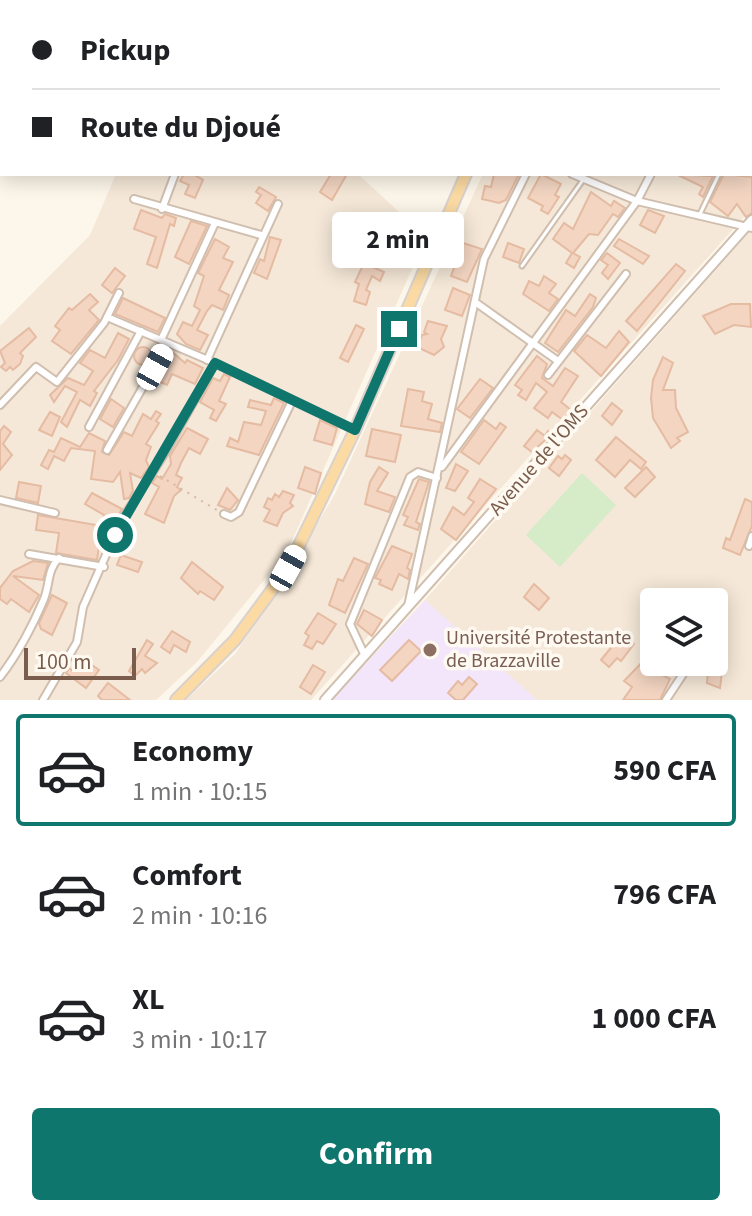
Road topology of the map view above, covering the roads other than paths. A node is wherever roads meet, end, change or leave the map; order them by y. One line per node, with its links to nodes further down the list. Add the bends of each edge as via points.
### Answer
1 (174, 176): 11 (street)
2 (465, 176): 31 (main road)
3 (525, 176): 19 (street, via 486,252)
4 (576, 176): 7 (street)
5 (650, 176): 9 (street)
6 (718, 176): 12 (lane)
7 (583, 180): 9 (street); 16 (lane)
8 (134, 199): 11 (street)
9 (637, 201): 12 (street); 23 (street)
10 (278, 204): 15 (street)
11 (162, 209): 13 (street)
12 (699, 216): 14 (street)
13 (215, 223): 15 (street); 22 (street)
14 (749, 225): 43 (street, Avenue de l'OMS)
15 (261, 235): 24 (street)
16 (522, 266)
17 (626, 274): 25 (street)
18 (119, 293): 20 (street)
19 (475, 302): 23 (street); 33 (street)
20 (107, 317): 21 (street); 29 (street, via 57,382 36,367)
21 (141, 331): 22 (street); 30 (street)
22 (165, 342): 24 (street); 32 (street)
23 (534, 343): 25 (street); 33 (street)
24 (207, 360): 26 (street)
25 (558, 361): 27 (street)
26 (215, 363): 28 (street); 42 (street, via 120,523)
27 (548, 375)
28 (292, 401): 31 (street); 37 (street, via 239,512)
29 (0, 405)
30 (89, 427)
31 (355, 430): 48 (main road, via 288,568 235,640)
32 (107, 450)
33 (439, 469): 34 (street)
34 (437, 478): 43 (street); 44 (street, via 418,472 410,477 350,624)
35 (0, 500): 36 (street)
36 (55, 513)
37 (224, 514)
38 (752, 536): 39 (street)
39 (749, 546)
40 (29, 554): 41 (street)
41 (59, 558): 42 (street); 46 (street, via 52,565 45,597)
42 (104, 567): 47 (street, via 83,607 77,642)
43 (407, 610): 44 (street, Avenue de l'OMS)
44 (366, 656): 49 (street, Avenue de l'OMS)
45 (682, 676): 50 (street)
46 (0, 677)
47 (43, 700)
48 (176, 700)
49 (325, 700)
50 (666, 700)

